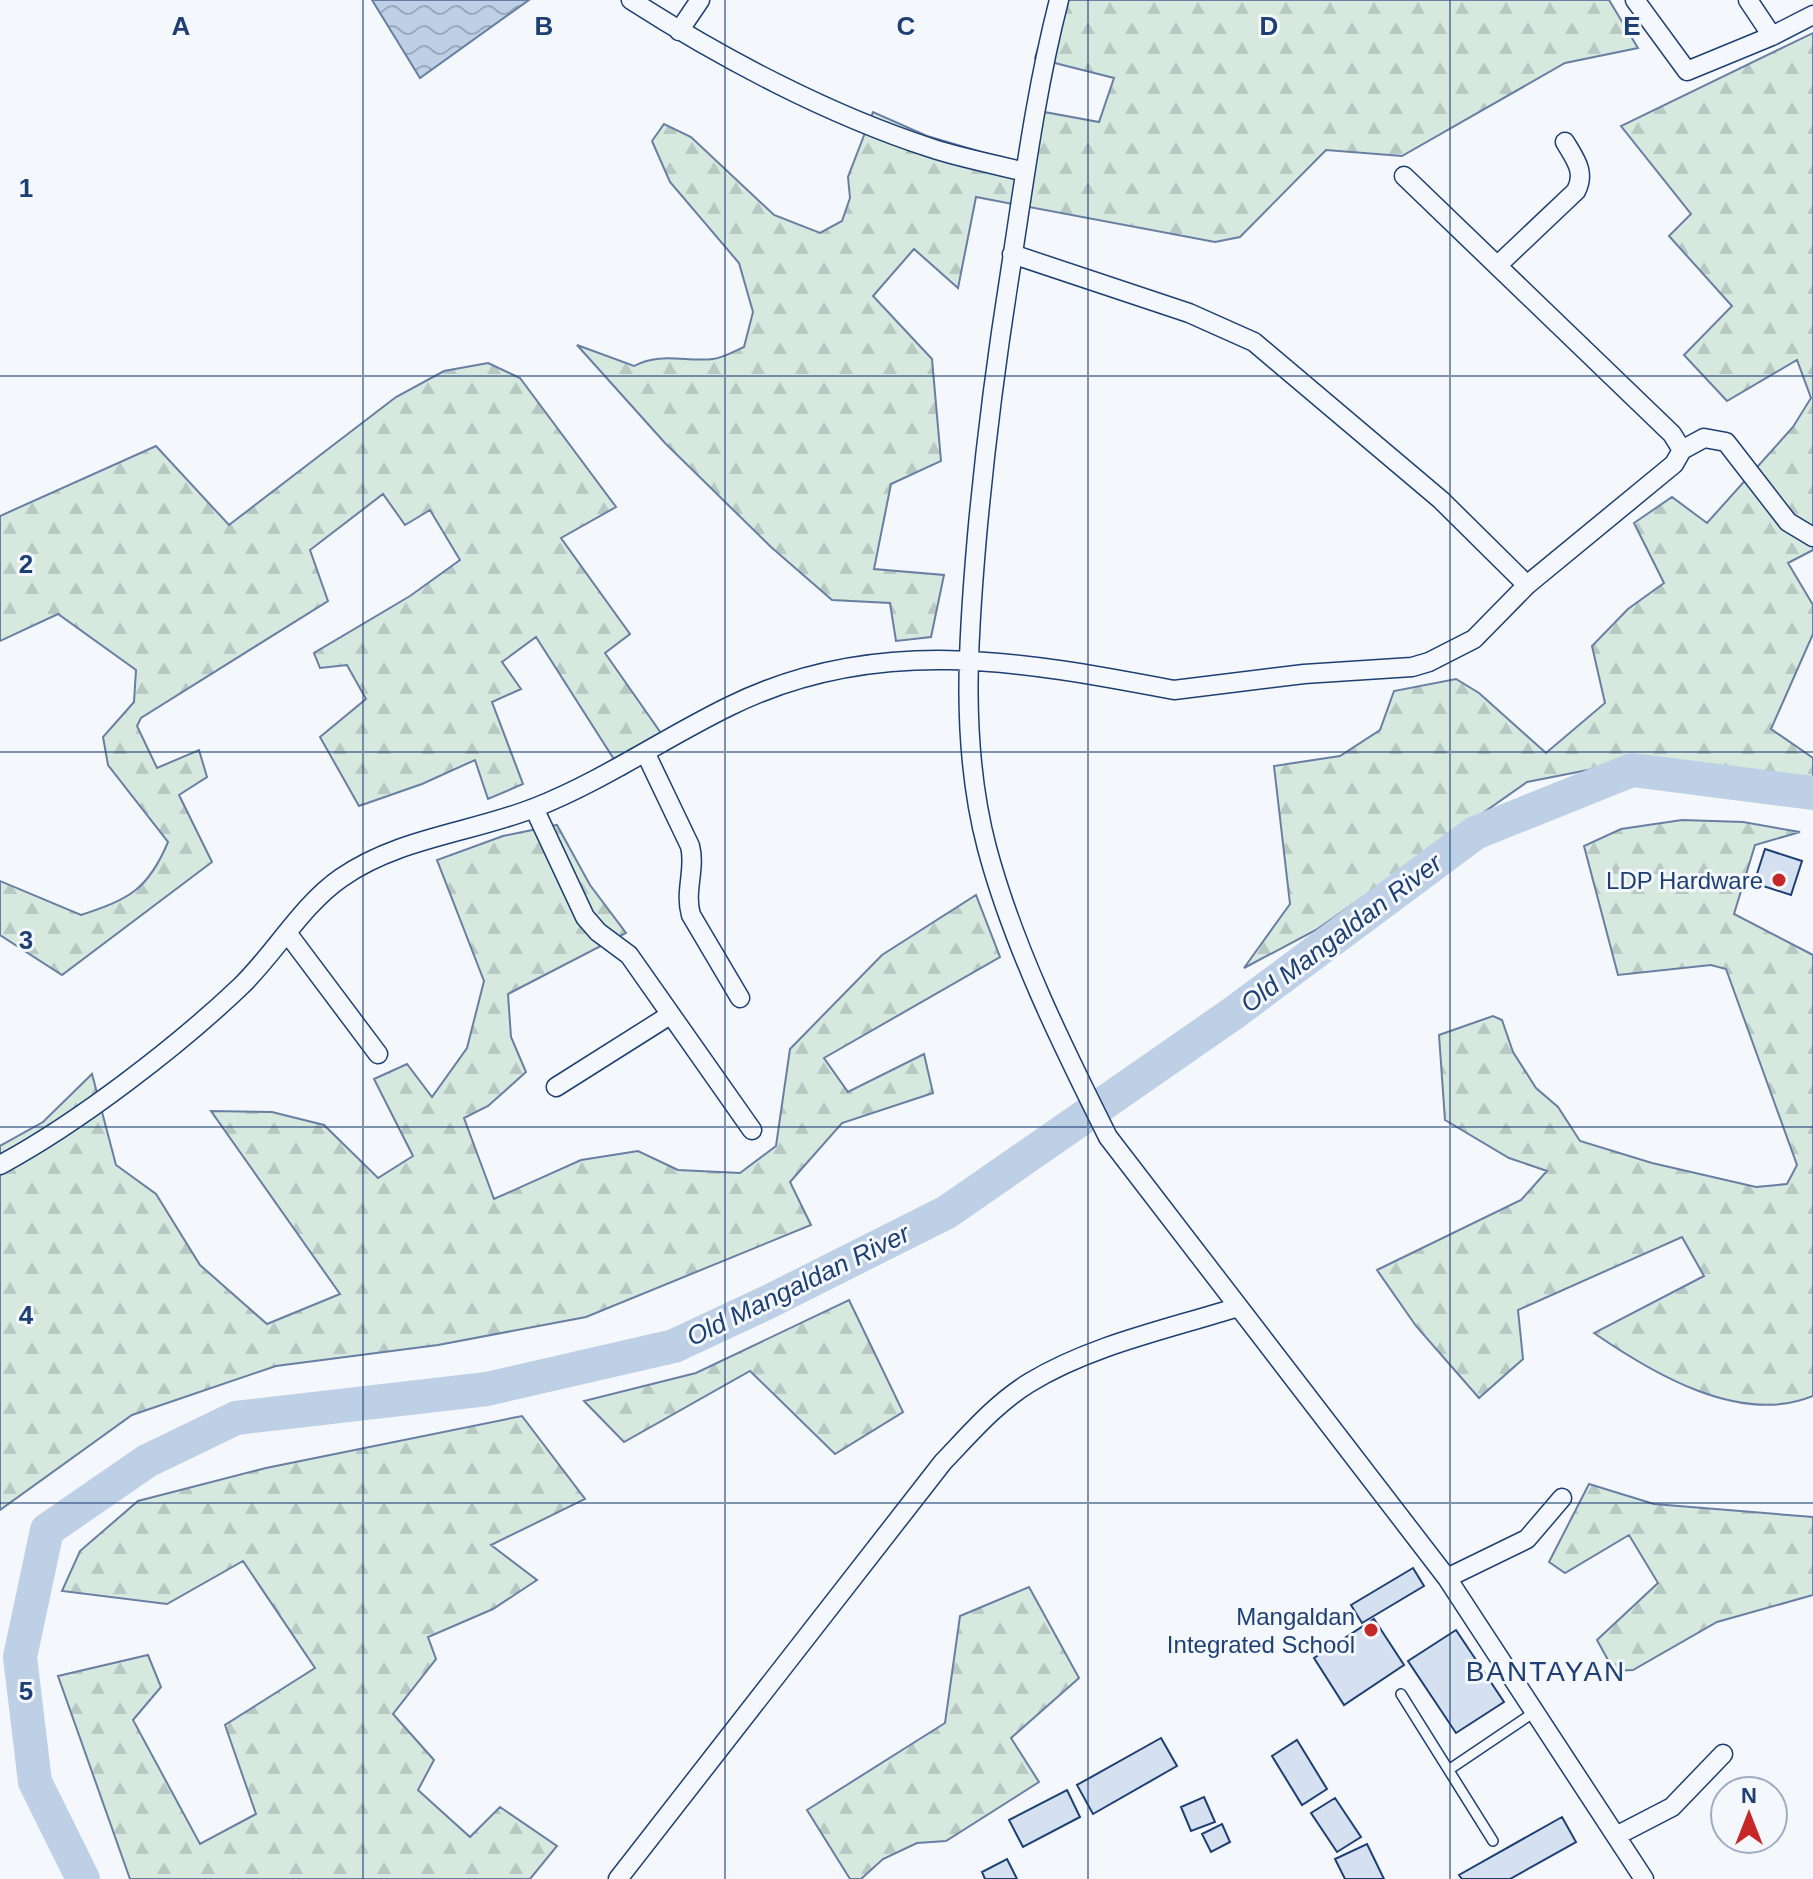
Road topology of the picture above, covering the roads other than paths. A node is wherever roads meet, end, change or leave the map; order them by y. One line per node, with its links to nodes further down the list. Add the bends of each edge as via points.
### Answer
1 (631, 0): 7 (street)
2 (700, 0): 7 (street)
3 (1059, 0): 10 (street)
4 (1635, 0): 8 (street, via 1687,71)
5 (1748, 0): 8 (street)
6 (1813, 15): 8 (street)
7 (679, 31): 10 (street, via 883,131)
8 (1772, 36)
9 (1565, 142): 13 (street, via 1581,173 1576,191)
10 (1025, 172): 12 (street)
11 (1404, 176): 13 (street)
12 (1012, 254): 16 (street, via 1189,313 1254,342 1441,500); 17 (street, via 989,404)
13 (1499, 264): 14 (street, via 1672,434)
14 (1682, 450): 15 (street, via 1704,438 1726,442 1788,522); 16 (street, via 1668,470)
15 (1813, 537)
16 (1527, 585): 17 (street, via 1474,639 1412,667 1174,690 1074,670)
17 (966, 660): 18 (street, via 871,662 816,672 730,706); 27 (street, via 986,846 1071,1064 1108,1137)
18 (645, 752): 19 (street); 21 (street, via 690,846 691,915)
19 (534, 808): 20 (street, via 366,862 337,880); 22 (street, via 585,917 629,955)
20 (288, 934): 23 (street); 26 (street, via 196,1025 88,1109)
21 (740, 998)
22 (670, 1015): 24 (street); 25 (street)
23 (378, 1054)
24 (556, 1087)
25 (752, 1130)
26 (0, 1165)
27 (1238, 1307): 29 (street); 36 (street, via 1062,1365 994,1409 943,1462)
28 (1562, 1498): 29 (street, via 1527,1539)
29 (1447, 1578): 31 (street)
30 (1401, 1694): 33 (lane)
31 (1533, 1713): 33 (lane); 34 (street)
32 (1723, 1754): 34 (street, via 1672,1807)
33 (1450, 1769): 35 (lane)
34 (1616, 1836): 37 (street)
35 (1493, 1841)
36 (618, 1879)
37 (1644, 1879)

